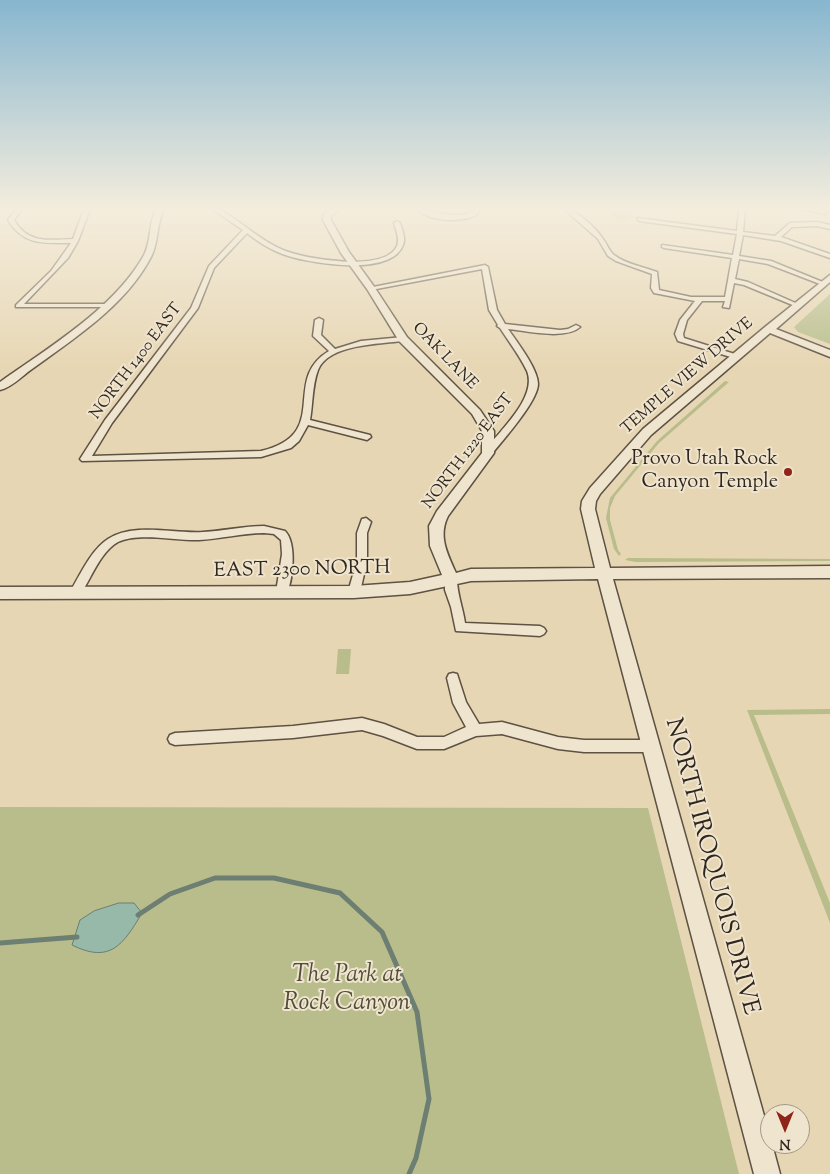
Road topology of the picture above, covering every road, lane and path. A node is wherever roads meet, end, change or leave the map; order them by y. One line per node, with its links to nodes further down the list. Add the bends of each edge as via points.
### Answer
1 (60, 264): 16 (street, via 18,306)
2 (141, 264): 16 (street)
3 (213, 264): 27 (street, NORTH 1400 EAST, via 194,308 108,422 85,459 261,454 284,447 298,438)
4 (347, 264): 9 (street)
5 (360, 264): 9 (street)
6 (629, 264): 13 (street, via 655,273 656,292)
7 (735, 264): 10 (street)
8 (774, 264): 11 (street)
9 (354, 265): 12 (street, OAK LANE)
10 (732, 281): 14 (street); 15 (street, via 746,283)
11 (826, 281): 15 (street, TEMPLE VIEW DRIVE)
12 (371, 288): 19 (street, NORTH 1220 EAST, via 485,267 492,310); 22 (street, OAK LANE)
13 (697, 299): 14 (street); 25 (street, via 699,302 682,325 681,339)
14 (730, 299): 17 (street)
15 (797, 305): 21 (street, TEMPLE VIEW DRIVE)
16 (108, 306): 26 (street)
17 (727, 307)
18 (318, 320): 23 (street, via 317,336)
19 (501, 326): 20 (street, via 560,332); 29 (street, NORTH 1220 EAST, via 534,384 530,399)
20 (576, 327)
21 (768, 329): 24 (street); 25 (street, TEMPLE VIEW DRIVE)
22 (403, 339): 23 (street, via 370,342); 29 (street, OAK LANE, via 484,422 488,431)
23 (334, 352): 27 (street, via 313,370)
24 (830, 354)
25 (738, 356): 32 (street, TEMPLE VIEW DRIVE, via 647,432 593,493 589,517)
26 (0, 387)
27 (306, 422): 28 (street)
28 (367, 437)
29 (488, 453): 33 (street, NORTH 1220 EAST, via 436,526 437,546)
30 (366, 522): 36 (street, via 361,534 362,562)
31 (830, 572): 32 (street, EAST 2300 NORTH)
32 (603, 573): 33 (street, EAST 2300 NORTH, via 471,575); 42 (street, NORTH IROQUOIS DRIVE)
33 (451, 579): 36 (street, EAST 2300 NORTH, via 410,588); 38 (street, via 460,628)
34 (76, 592): 35 (street, EAST 2300 NORTH); 35 (street, via 102,551 117,539 134,535 183,536 255,530 280,532 286,538 288,546); 37 (street, EAST 2300 NORTH)
35 (282, 592): 36 (street, EAST 2300 NORTH)
36 (354, 592)
37 (0, 593)
38 (540, 631)
39 (453, 678): 40 (street, via 460,703)
40 (474, 730): 41 (street, via 444,742 416,743 362,724); 42 (street, via 502,728 558,743 584,746)
41 (175, 739)
42 (650, 746): 43 (street, NORTH IROQUOIS DRIVE)
43 (767, 1174)

